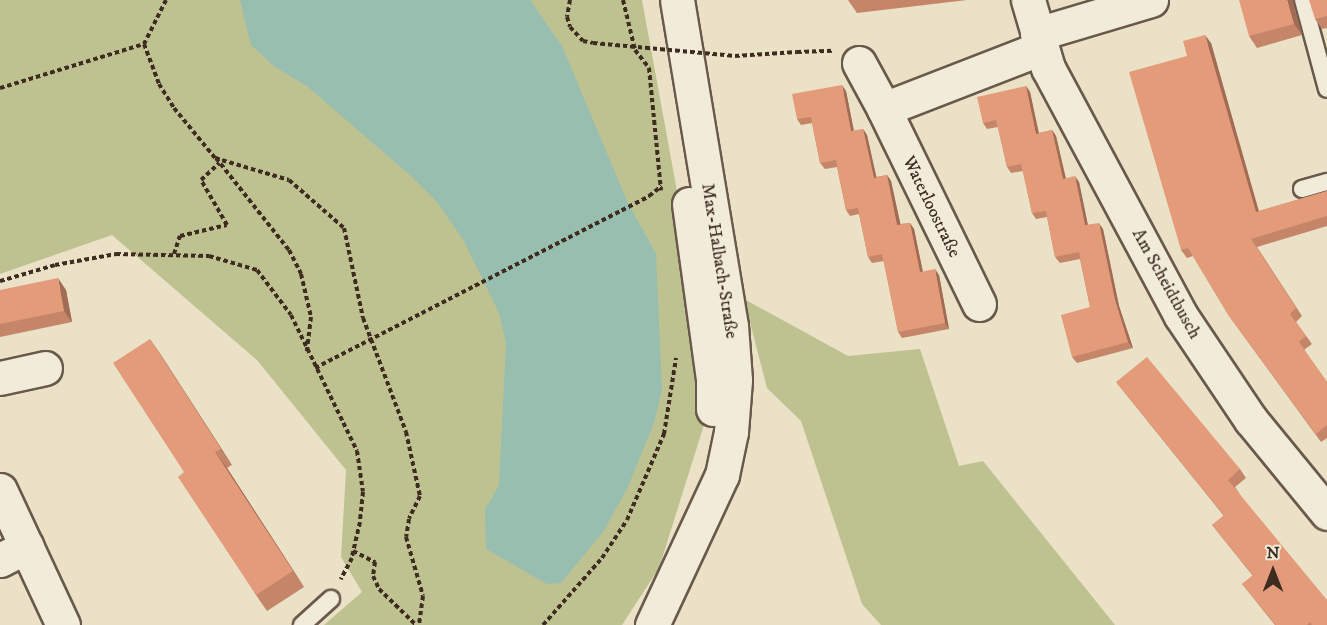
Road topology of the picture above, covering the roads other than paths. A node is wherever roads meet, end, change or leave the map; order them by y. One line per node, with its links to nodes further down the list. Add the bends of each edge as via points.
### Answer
1 (660, 0): 17 (street, Max-Halbach-Straße, via 713,380 712,431)
2 (677, 0): 17 (street, Max-Halbach-Straße, via 730,326 735,380 731,432 722,476)
3 (1028, 0): 6 (street, Am Scheidtbusch)
4 (1151, 0): 6 (street)
5 (1303, 0): 8 (lane)
6 (1039, 41): 9 (street); 16 (street, Am Scheidtbusch, via 1048,68 1181,316 1251,420)
7 (859, 63): 9 (street, Waterloostraße)
8 (1327, 89)
9 (884, 109): 12 (street, Waterloostraße)
10 (1327, 182): 11 (lane)
11 (1302, 189)
12 (979, 304)
13 (45, 368): 14 (street)
14 (0, 378)
15 (0, 490): 18 (street)
16 (1327, 513)
17 (700, 518): 22 (street, Max-Halbach-Straße)
18 (13, 553): 20 (street)
19 (331, 599): 21 (lane)
20 (63, 625)
21 (303, 625)
22 (652, 625)

